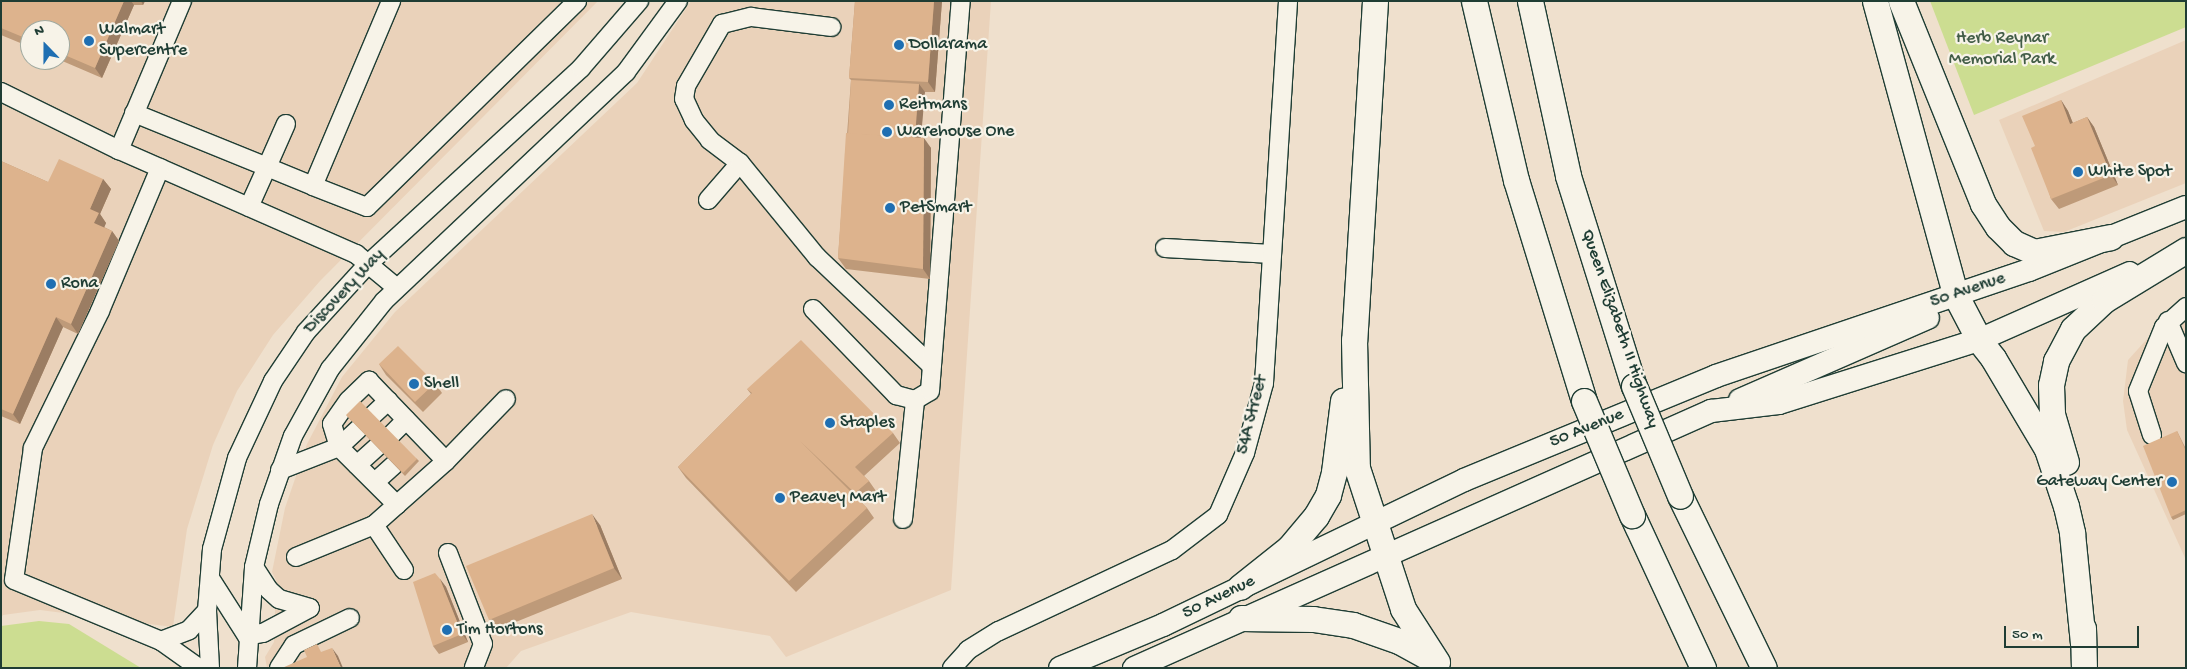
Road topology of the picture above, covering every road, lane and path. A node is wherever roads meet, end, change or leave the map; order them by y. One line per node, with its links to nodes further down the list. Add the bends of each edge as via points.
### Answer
1 (182, 1): 15 (street)
2 (391, 1): 21 (street)
3 (578, 1): 21 (street, via 366,208)
4 (639, 1): 29 (street, Discovery Way, via 581,68)
5 (678, 1): 30 (street, Discovery Way, via 626,72)
6 (961, 1): 38 (street)
7 (1288, 1): 28 (street, 54A Street)
8 (1375, 1): 35 (highway)
9 (1474, 1): 86 (highway, bridge, via 1516,180 1584,401 1632,515)
10 (1530, 1): 87 (highway, Queen Elizabeth II Highway, bridge, via 1568,176 1634,386 1680,496)
11 (1875, 1): 31 (highway)
12 (1901, 1): 25 (highway, via 1983,204 1998,227 2014,243 2034,252)
13 (831, 28): 18 (street, via 751,17 722,24 686,86 684,99 694,120 710,140)
14 (1, 92): 17 (street)
15 (134, 113): 17 (street); 19 (street)
16 (286, 124): 19 (street)
17 (119, 150): 20 (street)
18 (740, 163): 22 (street); 38 (street, via 816,257)
19 (267, 167): 21 (street); 23 (street)
20 (160, 168): 23 (street); 73 (street, via 100,311 33,448 14,580)
21 (313, 186)
22 (708, 200)
23 (249, 206): 29 (street, via 356,254)
24 (2186, 207): 25 (main road, 50 Avenue)
25 (2111, 237): 31 (main road, 50 Avenue, via 2029,270)
26 (1165, 248): 28 (street)
27 (2186, 249): 36 (main road, 50 Avenue); 74 (highway, via 2086,314 2073,328 2056,361 2052,414 2072,481 2078,518)
28 (1272, 254): 83 (street, 54A Street, via 1264,383 1245,453 1218,515 1172,550 999,631 968,650)
29 (368, 264): 30 (street); 67 (street, Discovery Way, via 306,332 260,406 229,484 212,549)
30 (397, 288): 56 (street, Discovery Way, via 360,328 330,369)
31 (1955, 294): 36 (highway); 42 (main road, via 1938,313 1892,336); 52 (main road, 50 Avenue, via 1716,376)
32 (2186, 307): 34 (street)
33 (813, 309): 40 (street, via 896,395)
34 (2168, 321): 37 (street); 47 (street, via 2138,391)
35 (1354, 340): 60 (highway, via 1357,468); 68 (highway, via 1328,495 1304,533)
36 (1979, 340): 42 (main road, 50 Avenue, via 1780,403); 74 (highway, via 2034,426 2056,474 2072,532)
37 (2186, 363)
38 (932, 366): 40 (street, via 930,391)
39 (506, 399): 53 (street)
40 (915, 400): 59 (street)
41 (388, 402): 43 (street); 44 (street); 49 (street, via 369,381 332,424)
42 (1711, 411): 63 (main road, 50 Avenue)
43 (374, 415)
44 (406, 420): 46 (street); 48 (street)
45 (358, 429): 49 (street)
46 (392, 434)
47 (2152, 435)
48 (422, 437): 51 (street); 53 (street)
49 (339, 447): 54 (street); 56 (street)
50 (377, 447): 54 (street)
51 (409, 451)
52 (1524, 455): 60 (main road, 50 Avenue); 63 (main road, via 1395,526 1385,541)
53 (446, 461): 58 (street)
54 (357, 465): 57 (street)
55 (394, 465): 57 (street)
56 (280, 470): 65 (street, Discovery Way)
57 (375, 482): 58 (street)
58 (397, 505): 61 (street)
59 (903, 518)
60 (1373, 523): 63 (highway); 68 (main road, 50 Avenue)
61 (374, 525): 64 (street); 66 (street)
62 (448, 553): 75 (street)
63 (1382, 555): 71 (main road, 50 Avenue); 76 (highway, via 1402,609)
64 (296, 556)
65 (254, 567): 72 (street, Discovery Way); 72 (street, via 279,599 310,608 263,633)
66 (404, 570)
67 (210, 578): 69 (street, Discovery Way); 72 (street)
68 (1240, 587): 84 (main road, 50 Avenue)
69 (207, 611): 73 (street, via 189,630); 78 (street, Discovery Way)
70 (350, 618): 80 (street, via 294,645)
71 (1241, 618): 76 (highway, via 1313,619 1353,625 1400,642); 85 (main road, 50 Avenue)
72 (247, 636): 79 (street, Discovery Way)
73 (161, 641): 77 (street)
74 (2083, 643): 88 (highway)
75 (483, 644): 81 (street); 82 (street)
76 (1441, 665)
77 (199, 668)
78 (210, 668)
79 (247, 668)
80 (279, 668)
81 (474, 668)
82 (489, 668)
83 (952, 668)
84 (1060, 668)
85 (1134, 668)
86 (1703, 668)
87 (1764, 668)
88 (2084, 668)

